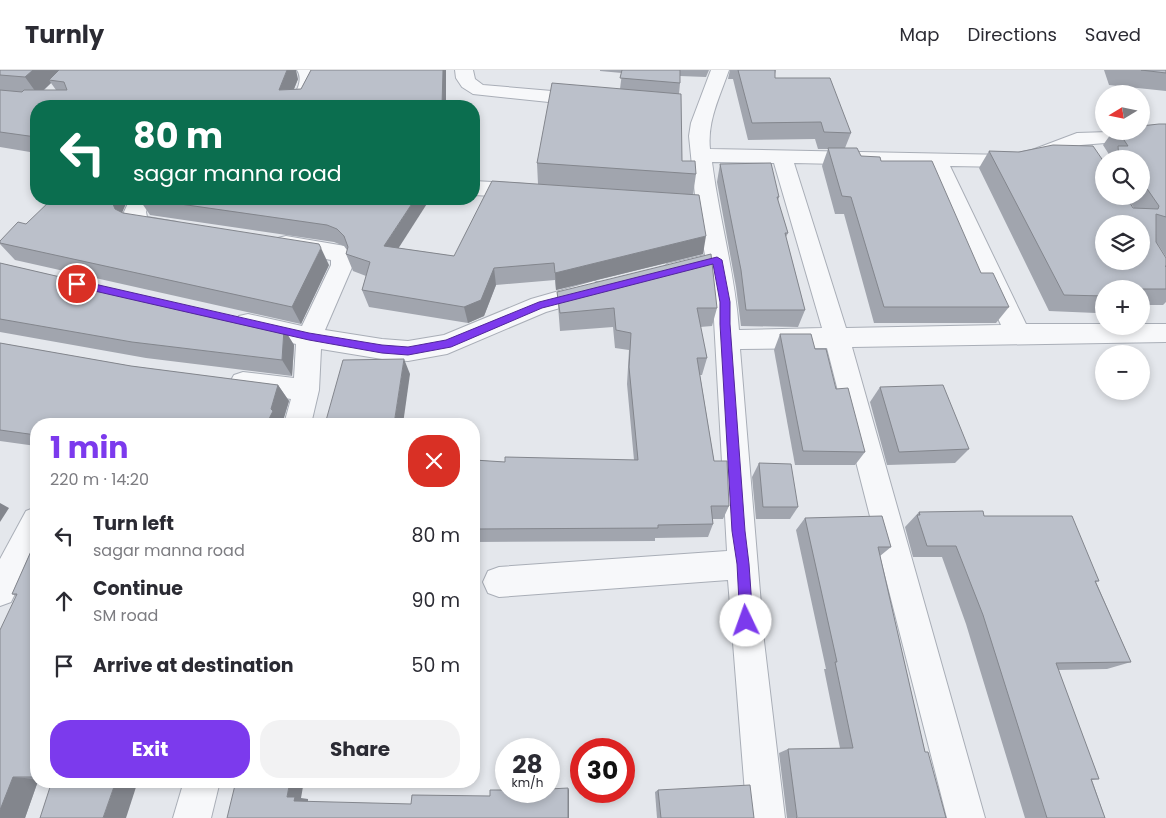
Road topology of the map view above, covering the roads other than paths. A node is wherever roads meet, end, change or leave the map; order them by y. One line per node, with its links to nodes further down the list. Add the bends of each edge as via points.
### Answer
1 (306, 70): 4 (street, via 309,72 308,88)
2 (464, 70): 5 (street, via 469,85 480,90)
3 (720, 70): 8 (street, via 696,110)
4 (301, 100)
5 (608, 102)
6 (1166, 132): 7 (street)
7 (1077, 139): 10 (street, via 1037,156 1008,161); 11 (street)
8 (702, 154): 9 (street); 17 (street, via 697,204)
9 (782, 157): 10 (street); 24 (street)
10 (936, 159): 22 (street)
11 (1090, 160)
12 (480, 188): 13 (street)
13 (548, 193)
14 (138, 205): 15 (street, via 135,212 138,221 144,224)
15 (191, 231)
16 (266, 241): 23 (street, via 337,252 342,258 342,265)
17 (717, 260): 18 (street); 25 (street, via 725,302)
18 (653, 276)
19 (616, 285): 23 (street, via 539,305 428,349 382,349)
20 (222, 317): 23 (street)
21 (1166, 333): 22 (street)
22 (1018, 334): 24 (street)
23 (309, 336): 27 (street)
24 (837, 338): 25 (street); 36 (street)
25 (727, 340): 30 (street)
26 (221, 380): 27 (street)
27 (306, 390): 28 (street)
28 (299, 418)
29 (30, 533): 32 (street)
30 (743, 564): 31 (street); 35 (street)
31 (500, 582)
32 (0, 591)
33 (200, 788): 34 (street)
34 (192, 818)
35 (766, 818)
36 (966, 818)

